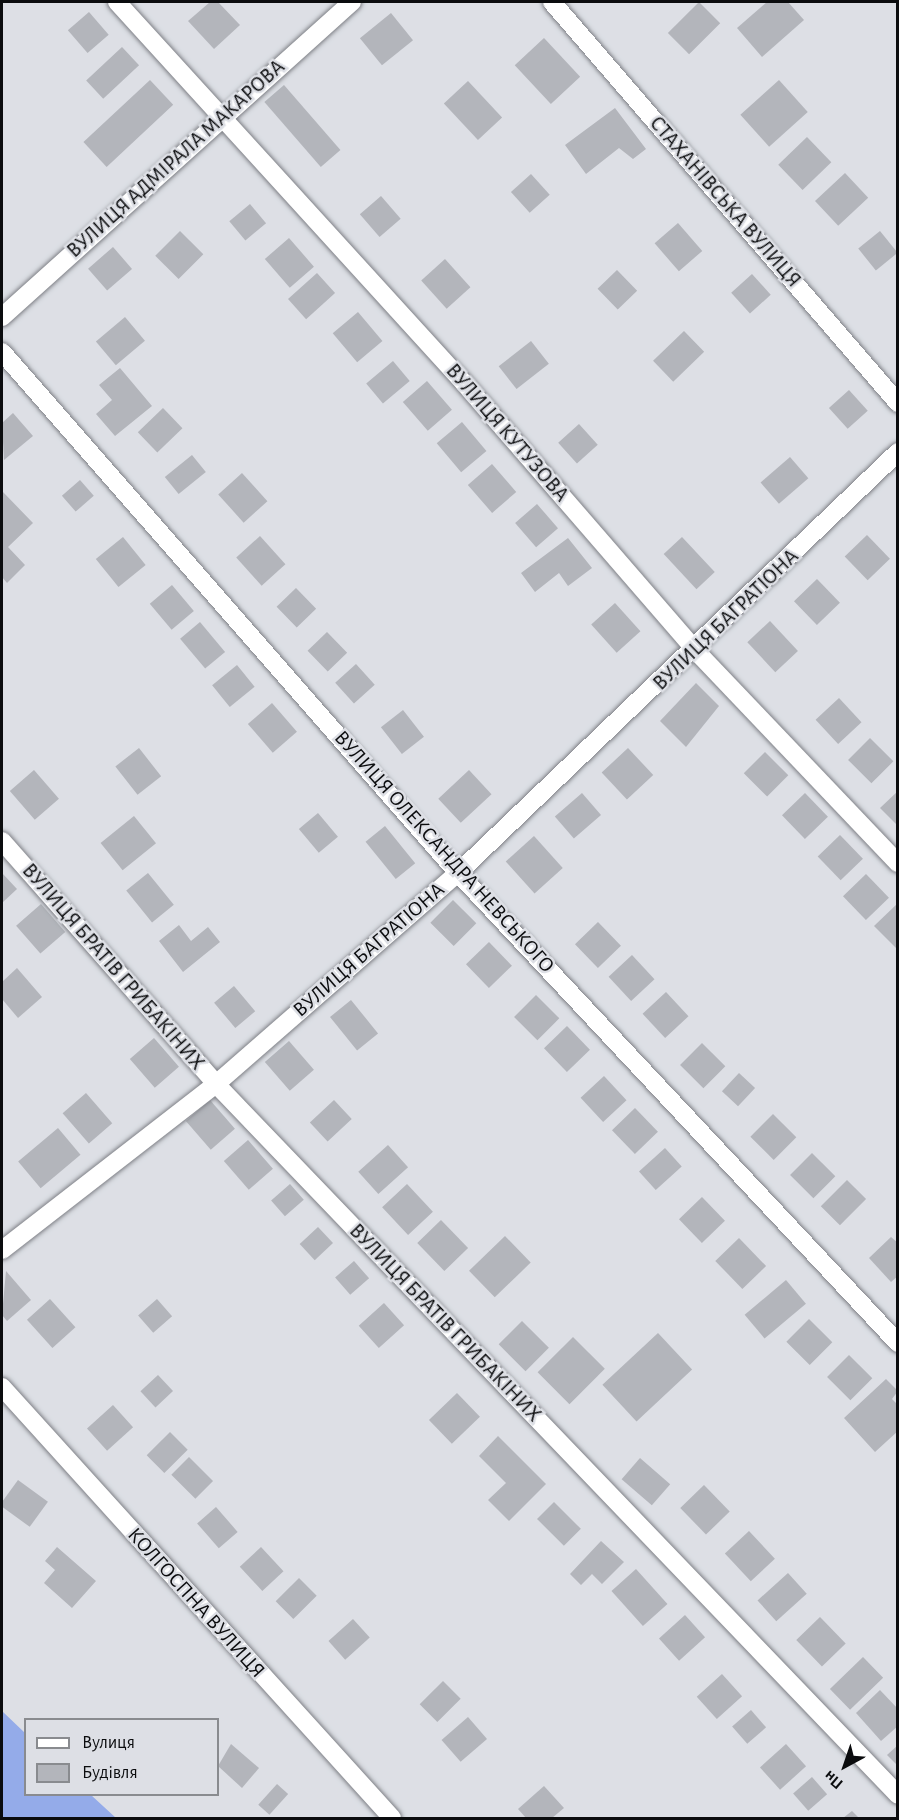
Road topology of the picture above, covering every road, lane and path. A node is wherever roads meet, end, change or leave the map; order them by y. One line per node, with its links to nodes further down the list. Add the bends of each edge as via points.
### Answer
1 (117, 2): 4 (street, ВУЛИЦЯ КУТУЗОВА)
2 (352, 2): 4 (street, ВУЛИЦЯ АДМІРАЛА МАКАРОВА)
3 (552, 2): 7 (street, СТАХАНІВСЬКА ВУЛИЦЯ)
4 (222, 115): 5 (street, ВУЛИЦЯ АДМІРАЛА МАКАРОВА); 9 (street, ВУЛИЦЯ КУТУЗОВА)
5 (2, 317)
6 (2, 352): 12 (street, ВУЛИЦЯ ОЛЕКСАНДРА НЕВСЬКОГО)
7 (897, 403)
8 (897, 452): 9 (street, ВУЛИЦЯ БАГРАТІОНА)
9 (696, 651): 11 (street, ВУЛИЦЯ КУТУЗОВА); 12 (street, ВУЛИЦЯ БАГРАТІОНА)
10 (2, 841): 13 (street, ВУЛИЦЯ БРАТІВ ГРИБАКІНИХ)
11 (897, 863)
12 (458, 873): 13 (street, ВУЛИЦЯ БАГРАТІОНА); 15 (street, ВУЛИЦЯ ОЛЕКСАНДРА НЕВСЬКОГО)
13 (216, 1084): 14 (street, ВУЛИЦЯ БАГРАТІОНА); 17 (street, ВУЛИЦЯ БРАТІВ ГРИБАКІНИХ)
14 (2, 1250)
15 (897, 1343)
16 (2, 1388): 18 (street, КОЛГОСПНА ВУЛИЦЯ)
17 (897, 1795)
18 (392, 1818)

